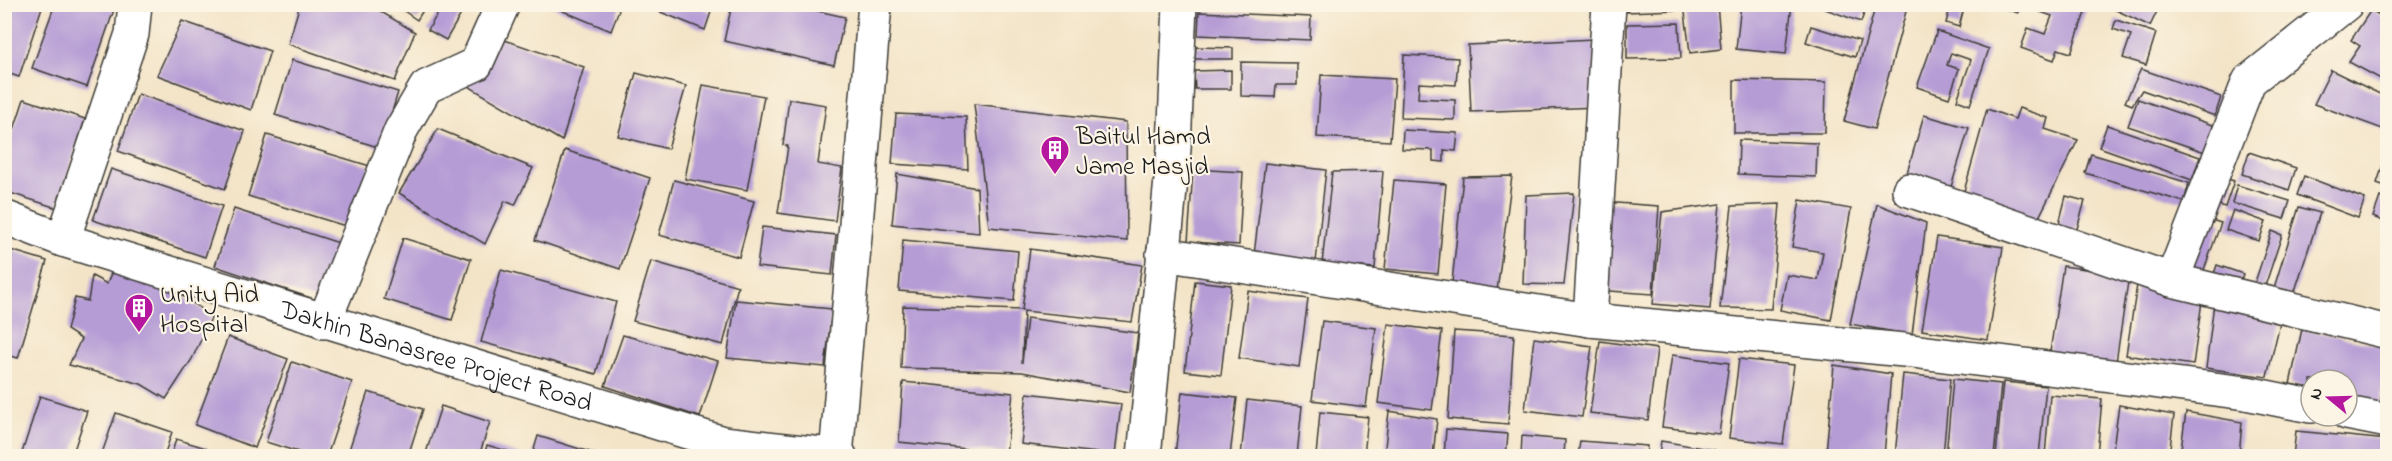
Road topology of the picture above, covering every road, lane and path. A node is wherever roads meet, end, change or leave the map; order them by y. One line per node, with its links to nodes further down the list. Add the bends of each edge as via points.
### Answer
1 (135, 4): 9 (street, via 132,34)
2 (503, 4): 13 (street, via 476,64 426,87 401,130)
3 (874, 4): 19 (street)
4 (1180, 4): 10 (street, via 1174,149)
5 (1609, 4): 12 (street)
6 (2346, 4): 11 (street, via 2248,81)
7 (1909, 190): 11 (street)
8 (4, 217): 9 (street, Dakhin Banasree Project Road)
9 (63, 240): 13 (street, Dakhin Banasree Project Road)
10 (1163, 254): 12 (street); 20 (street)
11 (2172, 280): 14 (street)
12 (1590, 320): 15 (street, via 1904,350 2246,393)
13 (324, 322): 18 (street, Dakhin Banasree Project Road)
14 (2388, 332)
15 (2299, 404)
16 (2359, 415): 17 (street)
17 (2388, 421)
18 (721, 450): 19 (street, Dakhin Banasree Project Road)
19 (838, 456)
20 (1144, 456)

